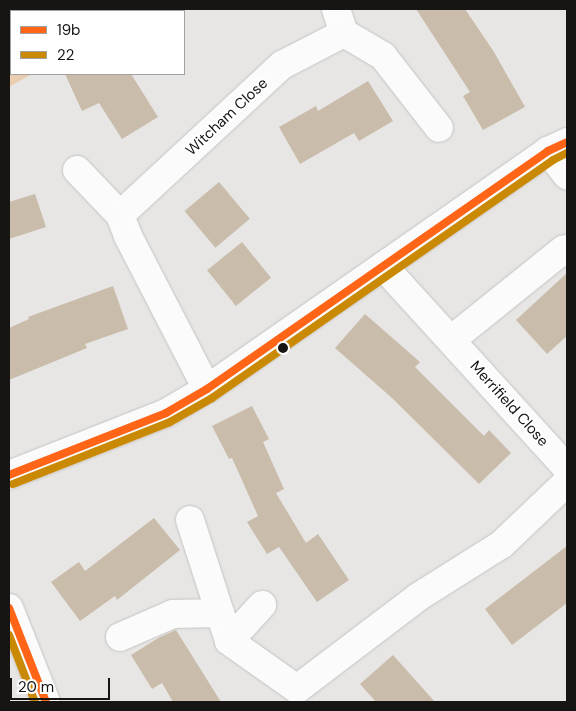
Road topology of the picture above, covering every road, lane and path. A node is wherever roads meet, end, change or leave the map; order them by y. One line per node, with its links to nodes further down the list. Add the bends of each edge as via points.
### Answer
1 (340, 21): 2 (street, Witcham Close, via 383,56); 6 (street, Witcham Close, via 282,65)
2 (439, 128)
3 (557, 147): 5 (street); 8 (street)
4 (77, 170): 6 (street)
5 (567, 175)
6 (120, 215): 10 (street)
7 (564, 249): 9 (street)
8 (382, 266): 9 (street, Merrifield Close); 10 (street)
9 (451, 340): 11 (street, Merrifield Close)
10 (207, 389): 12 (street, via 166,412)
11 (567, 468)
12 (9, 476)
13 (567, 482): 20 (street, via 502,544 418,597)
14 (190, 520): 17 (street)
15 (262, 605): 19 (street)
16 (9, 608): 21 (street)
17 (220, 613): 18 (street, via 173,614); 19 (street)
18 (120, 637)
19 (229, 641): 20 (street)
20 (298, 696)
21 (46, 702)

